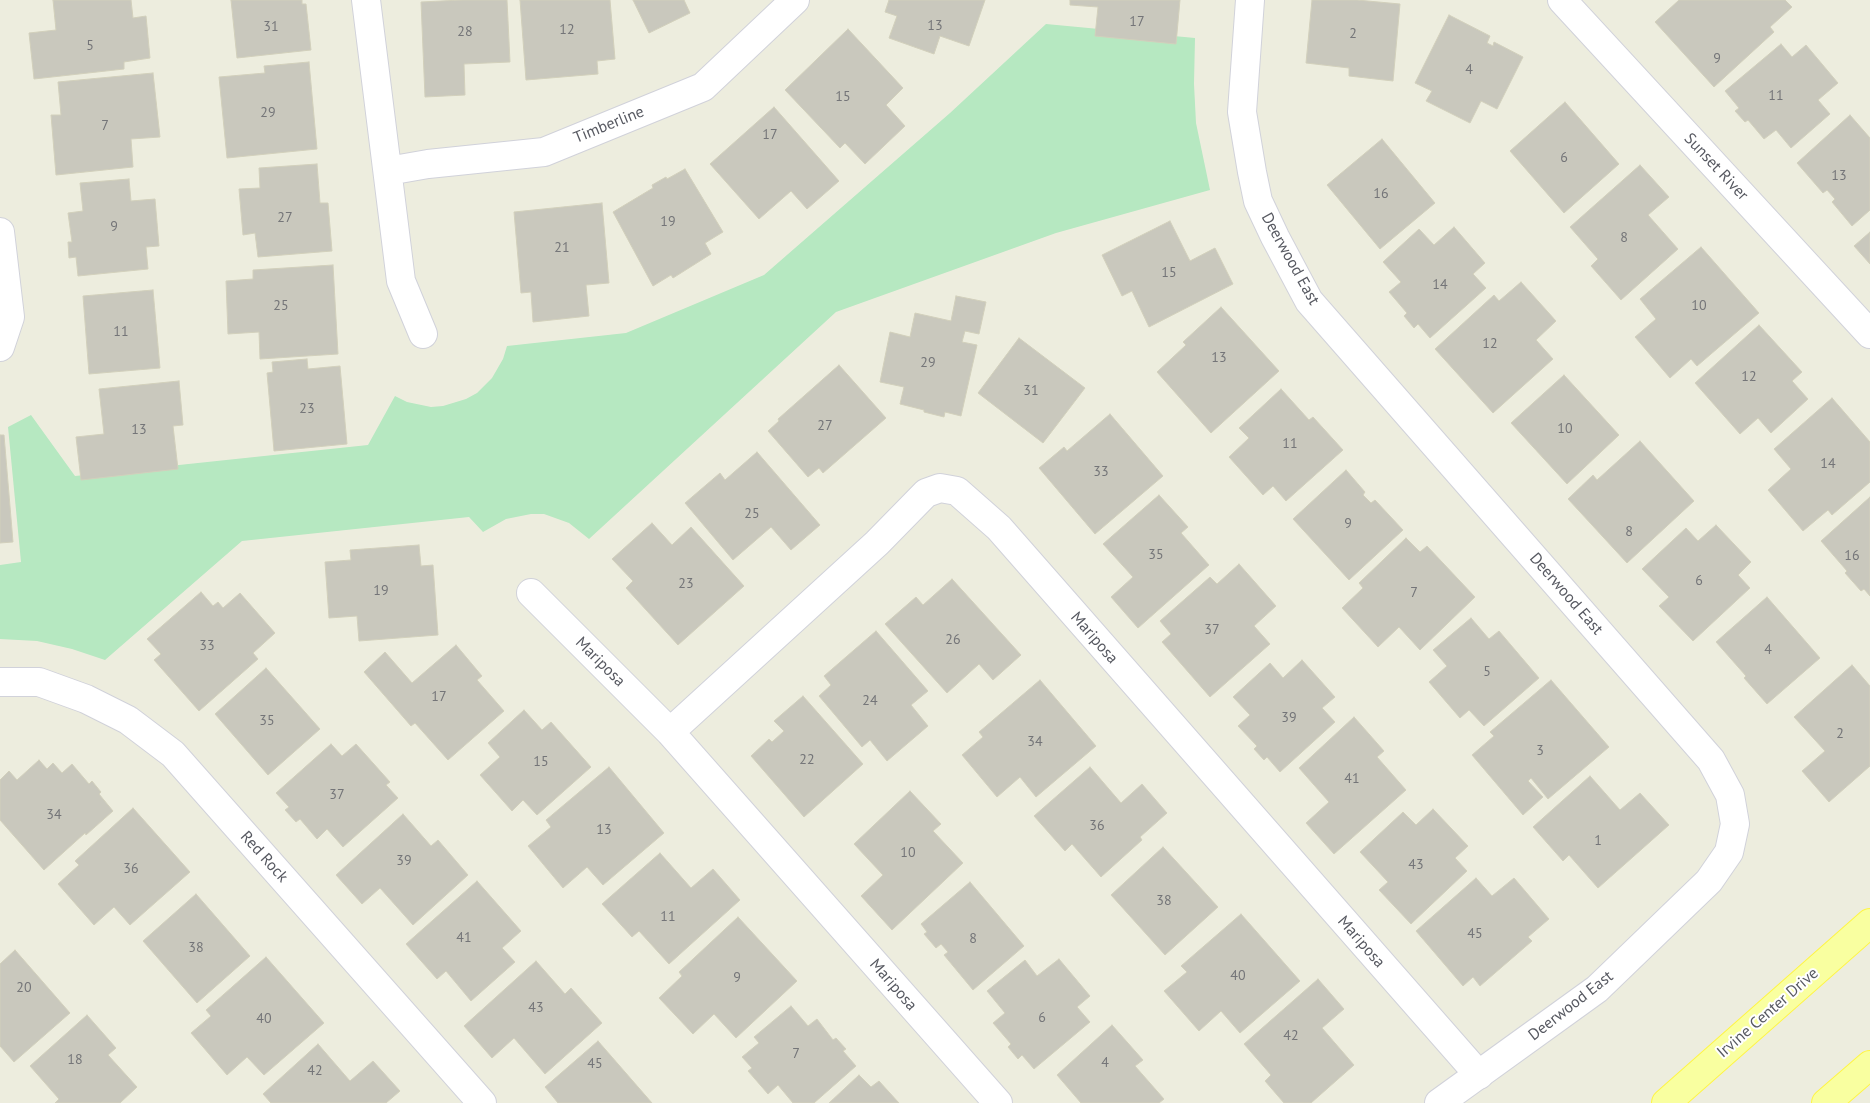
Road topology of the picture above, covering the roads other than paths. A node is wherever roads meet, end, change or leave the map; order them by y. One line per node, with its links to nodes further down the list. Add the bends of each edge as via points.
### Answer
1 (366, 0): 5 (street)
2 (795, 0): 5 (street, Timberline, via 703,87 544,152)
3 (1250, 0): 15 (street, Deerwood East, via 1242,112 1252,172 1258,200 1309,301 1711,760 1730,795 1735,824 1729,852 1709,881 1597,989)
4 (1562, 0): 8 (street, Sunset River)
5 (388, 171): 7 (street, via 401,281)
6 (0, 232): 9 (street, via 10,317)
7 (423, 334)
8 (1870, 334)
9 (0, 347)
10 (531, 593): 12 (street, Mariposa)
11 (0, 682): 16 (street, Red Rock, via 39,682 86,699 128,720 173,754)
12 (670, 732): 15 (street, Mariposa, via 877,543 926,493 940,488 956,491 998,528); 17 (street, Mariposa)
13 (1870, 923): 19 (main road, Irvine Center Drive)
14 (1870, 1065): 20 (main road)
15 (1479, 1075): 18 (street, Deerwood East)
16 (482, 1103)
17 (998, 1103)
18 (1439, 1103)
19 (1666, 1103)
20 (1826, 1103)

